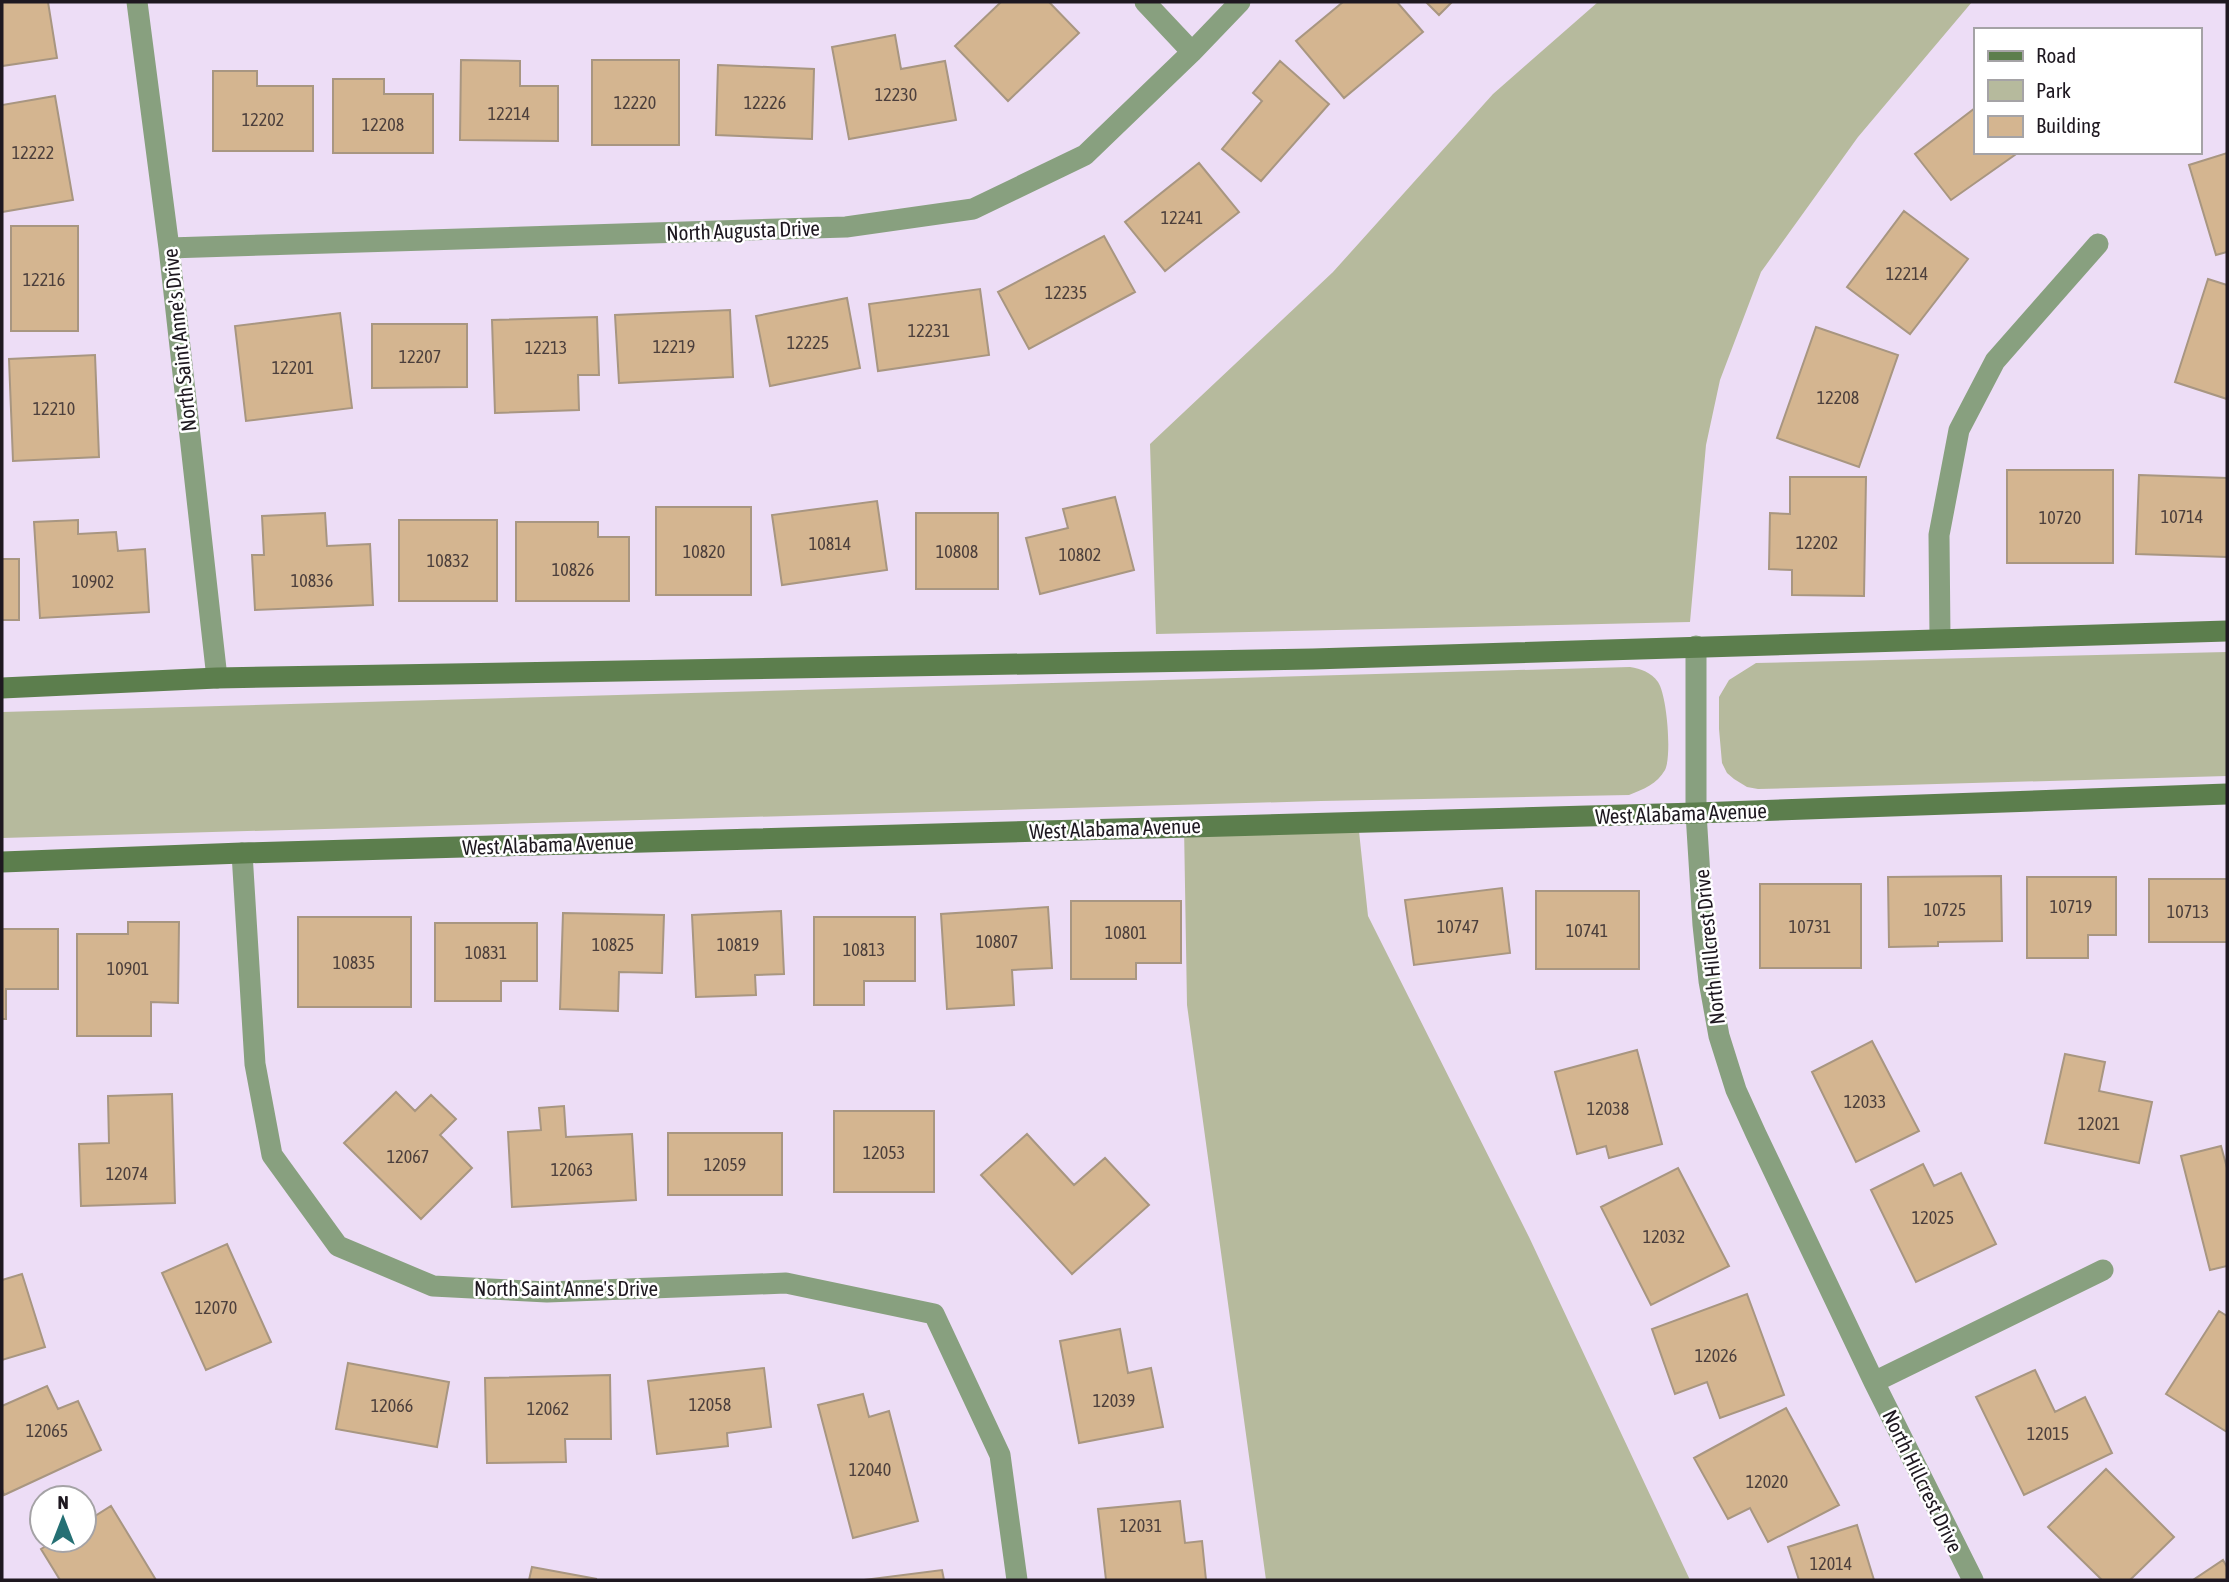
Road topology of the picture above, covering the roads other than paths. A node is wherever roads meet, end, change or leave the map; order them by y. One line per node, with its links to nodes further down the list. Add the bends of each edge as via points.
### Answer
1 (137, 2): 6 (street, North Saint Anne's Drive)
2 (1144, 2): 4 (street)
3 (1240, 2): 4 (street, North Augusta Drive)
4 (1192, 52): 6 (street, North Augusta Drive, via 1085,155 973,209 846,227)
5 (2098, 244): 8 (street, via 1995,361 1959,430 1939,535)
6 (169, 248): 10 (street, North Saint Anne's Drive)
7 (2227, 631): 8 (street)
8 (1940, 638): 9 (street)
9 (1696, 646): 10 (street, via 1313,659); 13 (street, North Hillcrest Drive)
10 (217, 678): 11 (street)
11 (2, 688)
12 (2227, 794): 13 (street, West Alabama Avenue)
13 (1696, 813): 14 (street, West Alabama Avenue); 17 (street, North Hillcrest Drive, via 1709,981 1736,1090)
14 (242, 853): 15 (street, West Alabama Avenue); 18 (street, North Saint Anne's Drive, via 255,1064 272,1155 338,1246 433,1286 547,1292 786,1283 934,1314 1000,1455)
15 (2, 862)
16 (2103, 1270): 17 (street)
17 (1874, 1382): 19 (street, North Hillcrest Drive)
18 (1017, 1580)
19 (1973, 1580)

